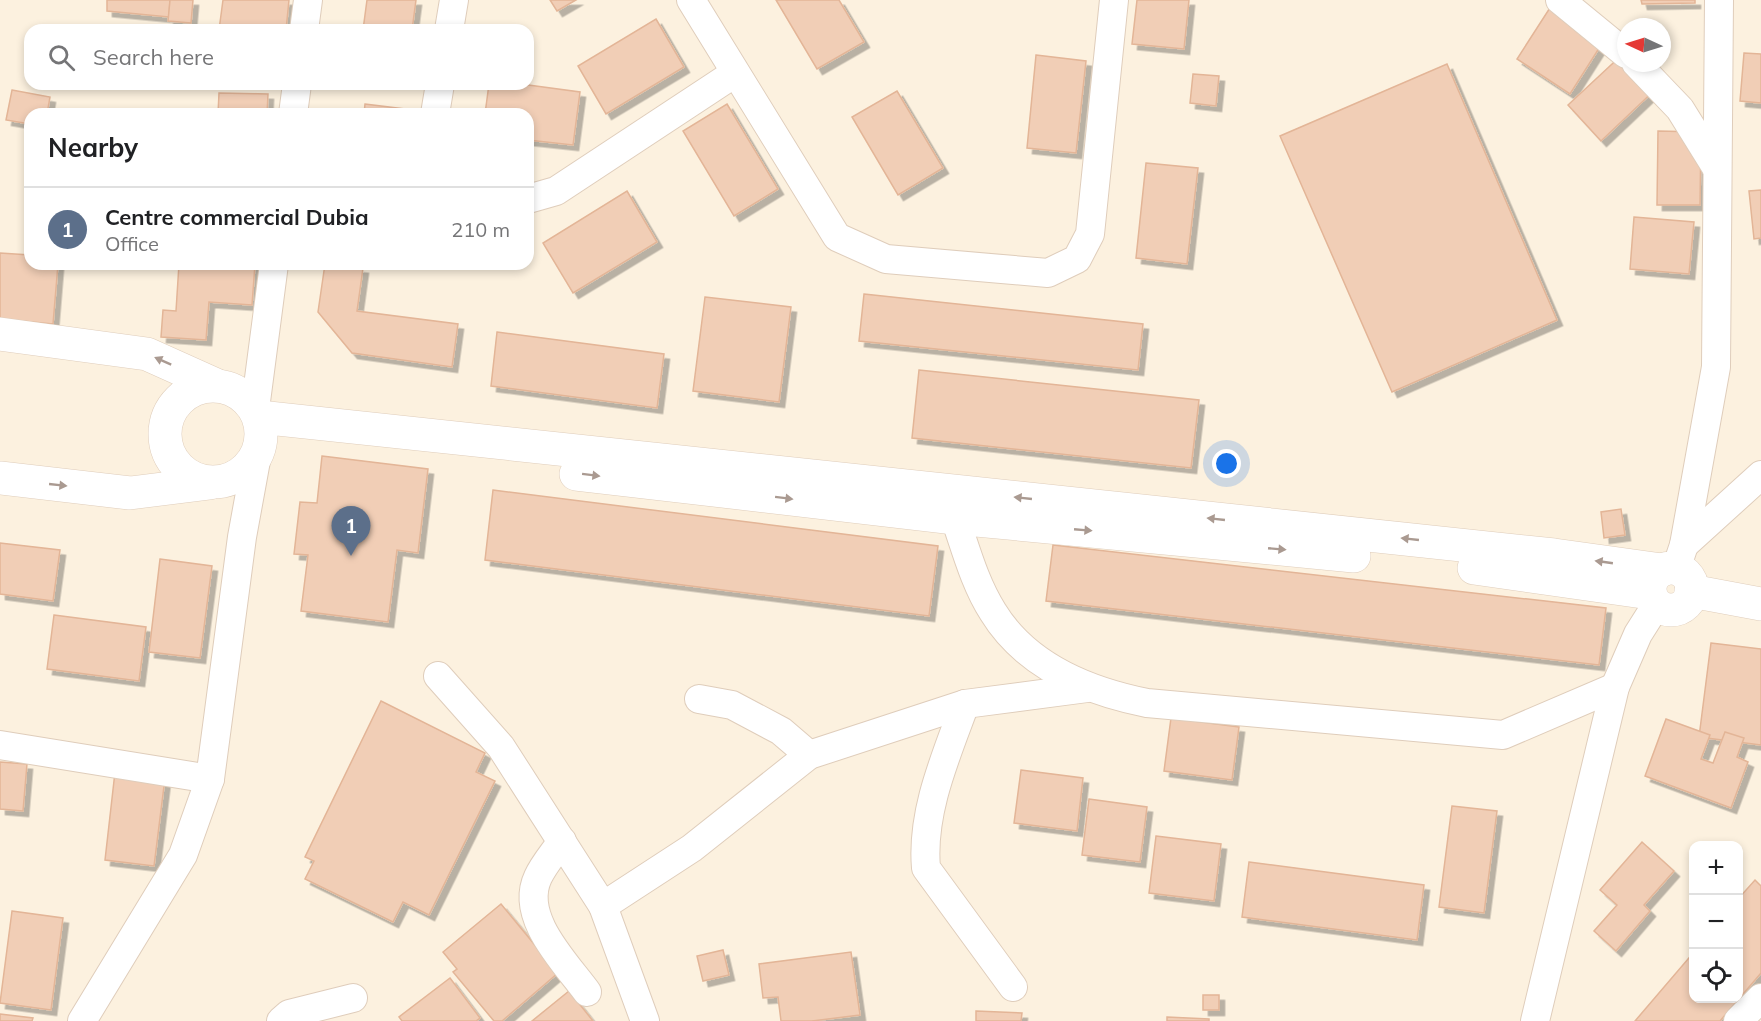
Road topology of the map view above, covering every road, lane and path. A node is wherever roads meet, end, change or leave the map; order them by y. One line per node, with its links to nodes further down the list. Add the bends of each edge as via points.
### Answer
1 (308, 0): 7 (street)
2 (454, 0): 8 (street)
3 (691, 0): 11 (street)
4 (1114, 0): 11 (street, via 1090,234 1077,259 1048,273 886,259 837,237)
5 (1560, 0): 9 (street)
6 (1719, 0): 16 (street)
7 (305, 24)
8 (450, 24)
9 (1617, 47)
10 (1645, 72): 16 (street, via 1680,109)
11 (735, 73): 17 (street, via 556,191)
12 (296, 90): 14 (street)
13 (439, 90): 15 (street)
14 (294, 108)
15 (436, 108)
16 (1716, 167): 26 (street, via 1716,367)
17 (534, 197)
18 (273, 270): 21 (street)
19 (0, 334): 20 (street, one-way to 19, via 147,354)
20 (216, 385): 21 (street, via 245,397); 24 (street, via 201,386 174,404 164,434 174,464 186,475)
21 (258, 430): 24 (street, via 247,469); 25 (street, one-way to 25, via 298,441); 26 (street, one-way to 21, via 1554,555); 35 (street)
22 (1761, 476): 26 (street)
23 (0, 478): 24 (street, one-way to 24, via 130,493)
24 (217, 482)
25 (955, 518): 26 (street, one-way to 26, via 1466,567); 30 (street, via 974,575 993,613 1021,645 1050,668)
26 (1670, 579): 27 (street); 29 (street, via 1638,634)
27 (1761, 604)
28 (438, 676): 36 (street, via 501,747)
29 (1615, 687): 30 (street, via 1503,735 1147,703); 45 (street)
30 (1087, 688): 32 (street)
31 (699, 699): 34 (street, via 732,705 781,731)
32 (965, 704): 34 (street); 38 (street, via 937,780 924,844 926,868)
33 (0, 745): 35 (street)
34 (809, 755): 37 (street, via 692,848)
35 (210, 779): 42 (street, via 183,855)
36 (562, 841): 37 (street); 39 (street, via 537,878 534,909 541,927)
37 (603, 906): 44 (street)
38 (1013, 987)
39 (587, 992)
40 (353, 998): 43 (street, via 289,1014)
41 (1761, 998): 46 (street)
42 (82, 1021)
43 (281, 1021)
44 (645, 1021)
45 (1535, 1021)
46 (1738, 1021)

